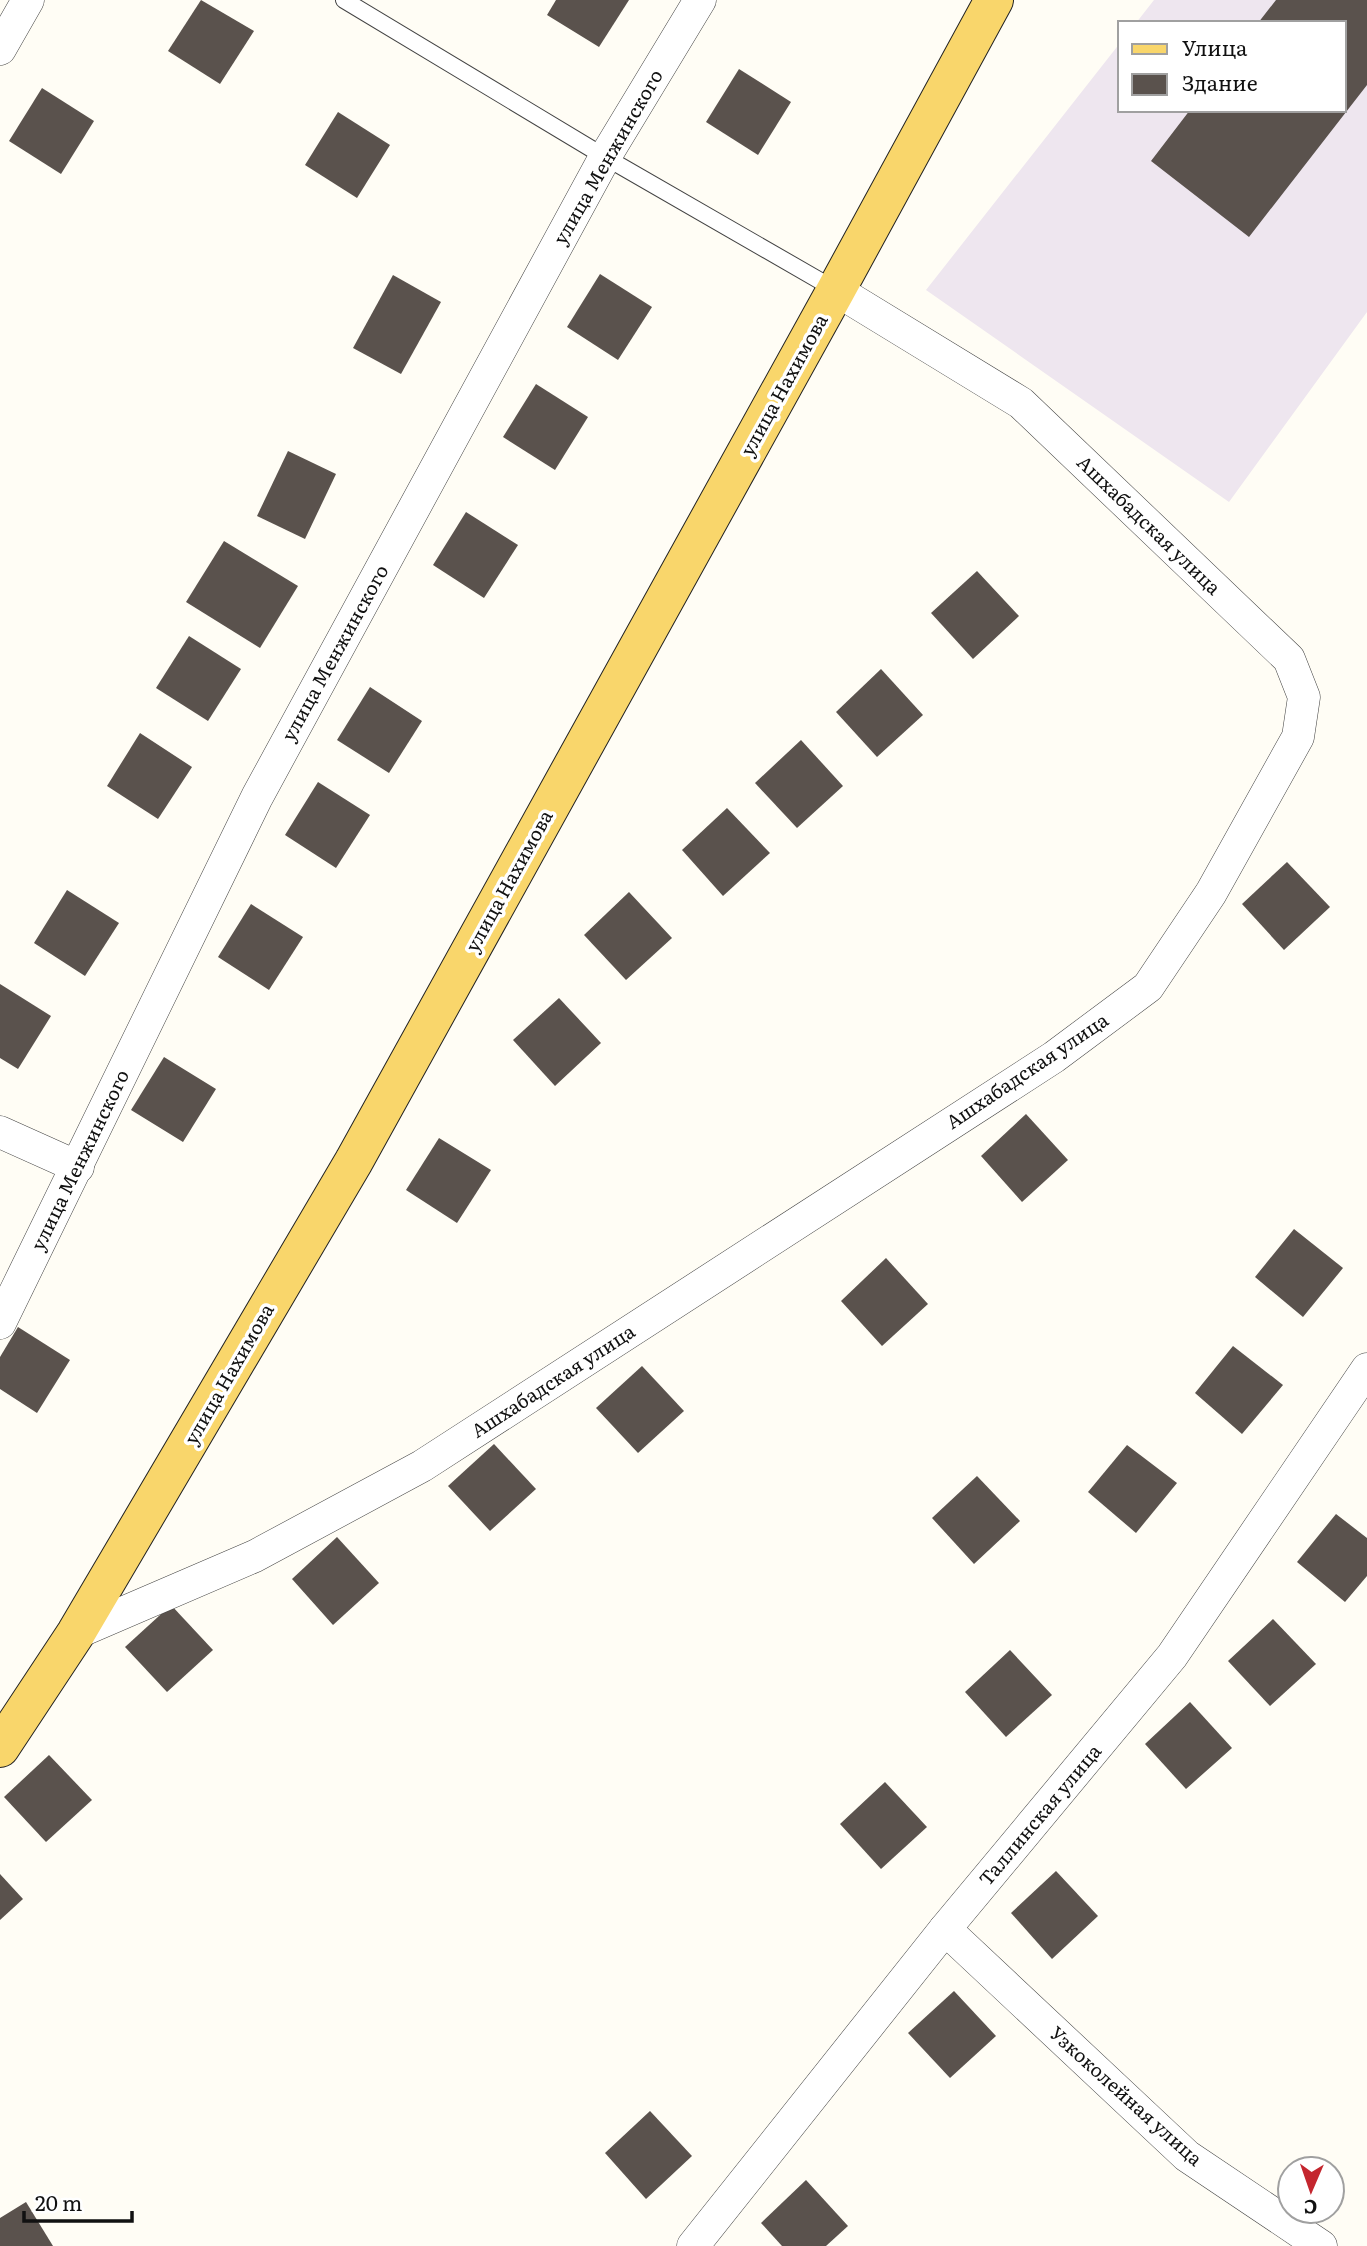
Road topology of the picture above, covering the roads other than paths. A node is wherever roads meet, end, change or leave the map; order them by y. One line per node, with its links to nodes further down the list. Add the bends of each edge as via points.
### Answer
1 (28, 0): 5 (street)
2 (344, 0): 6 (lane)
3 (700, 0): 6 (street, улица Менжинского)
4 (994, 0): 7 (main road, улица Нахимова)
5 (0, 50)
6 (605, 157): 7 (lane); 9 (street, улица Менжинского, via 257,797)
7 (836, 290): 12 (main road, улица Нахимова, via 354,1161); 12 (street, Ашхабадская улица, via 1021,402 1289,659 1304,697 1298,737 1211,893 1148,987 1030,1072 422,1466 255,1556)
8 (0, 1132): 9 (street)
9 (78, 1167): 10 (street, улица Менжинского)
10 (0, 1323)
11 (1367, 1369): 14 (street, Таллинская улица, via 1172,1656)
12 (76, 1633): 13 (main road, улица Нахимова)
13 (0, 1748)
14 (945, 1928): 15 (street, Таллинская улица); 16 (street, Узкоколейная улица, via 1187,2156)
15 (693, 2246)
16 (1321, 2246)

